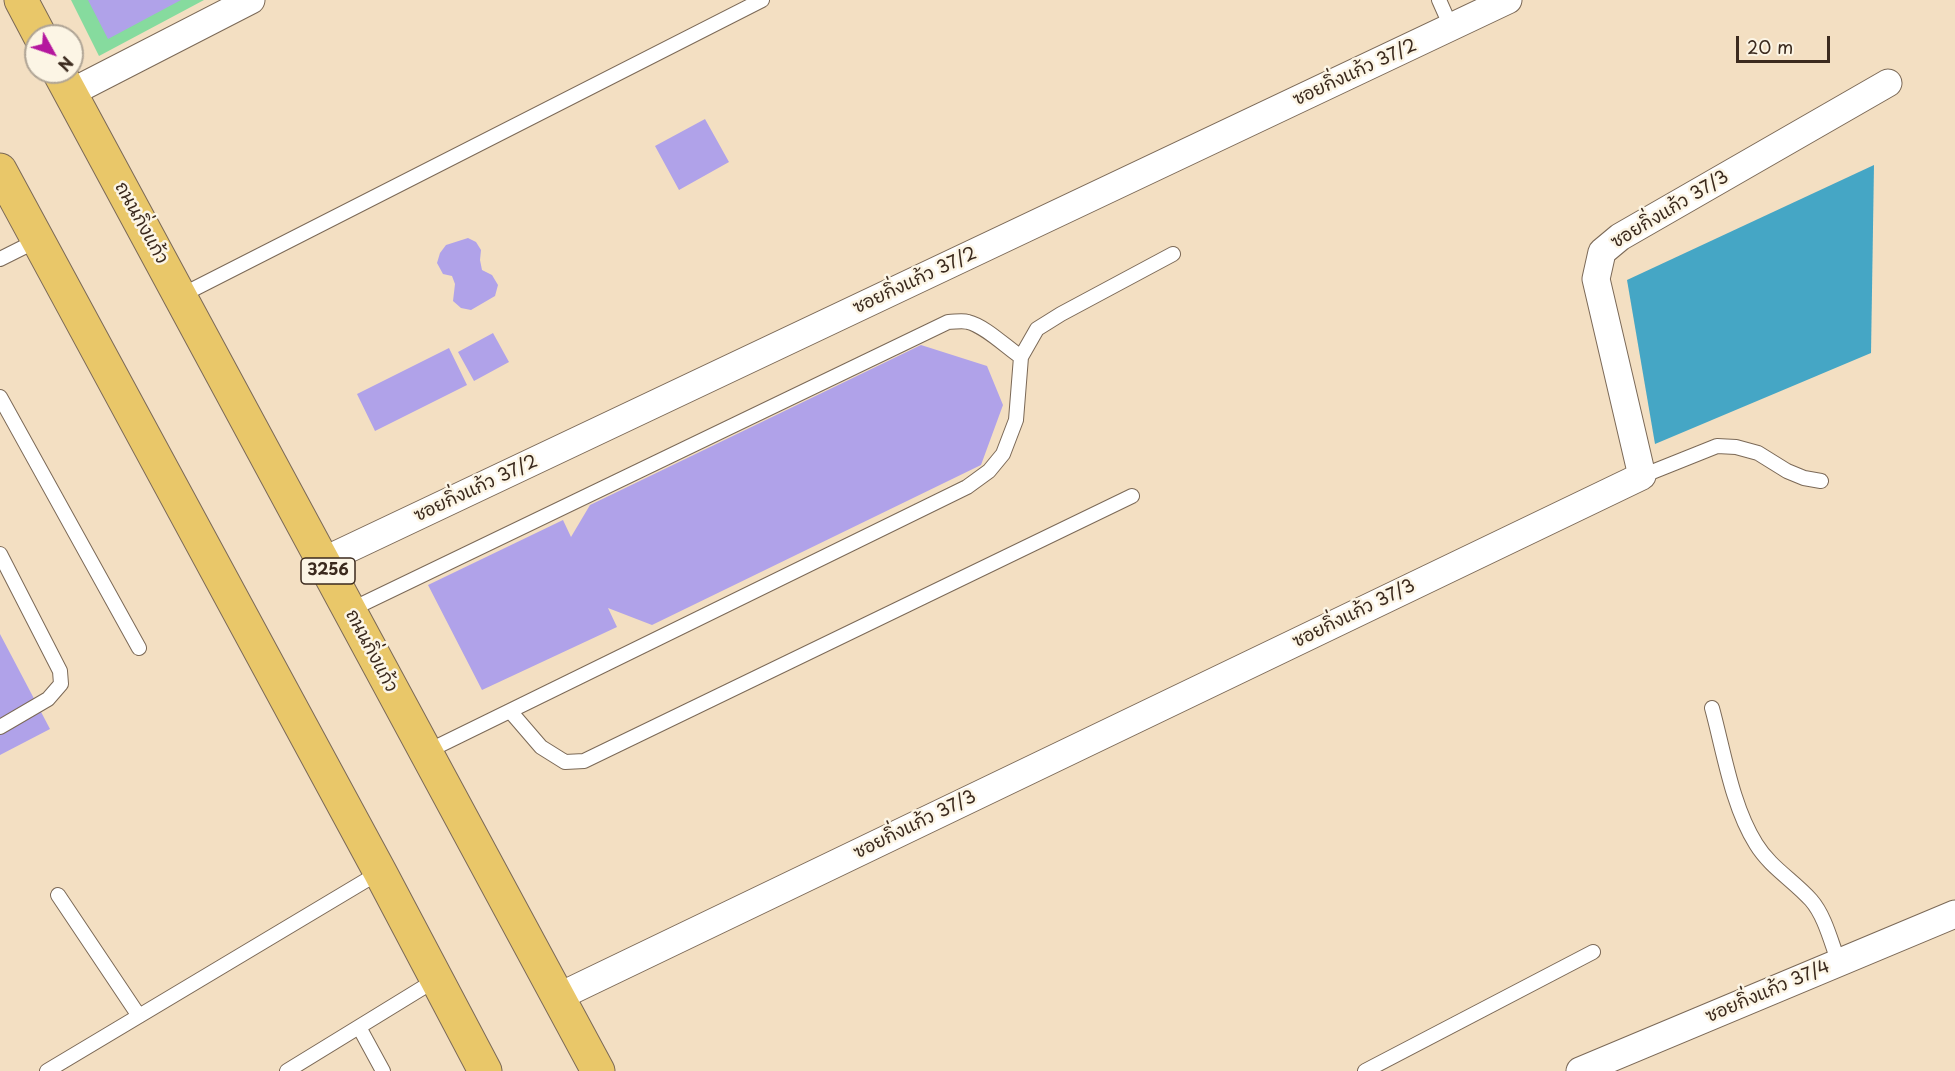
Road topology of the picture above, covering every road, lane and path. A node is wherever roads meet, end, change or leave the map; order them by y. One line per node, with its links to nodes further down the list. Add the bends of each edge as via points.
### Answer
1 (21, 0): 6 (main road)
2 (251, 0): 8 (street)
3 (762, 0): 15 (lane)
4 (1438, 0): 7 (lane)
5 (1508, 0): 7 (street, ซอยกิ่งแก้ว 37/2)
6 (34, 24)
7 (1451, 27): 22 (street, ซอยกิ่งแก้ว 37/2)
8 (84, 74)
9 (1888, 83): 18 (street, ซอยกิ่งแก้ว 37/3, via 1620,237 1602,252 1596,279)
10 (65, 84): 15 (main road, ถนนกิ่งแก้ว / 3256)
11 (0, 170): 12 (main road)
12 (38, 240): 14 (lane); 29 (main road)
13 (1173, 254): 16 (lane, via 1037,329)
14 (0, 259)
15 (180, 296): 22 (main road, ถนนกิ่งแก้ว / 3256)
16 (1021, 357): 23 (lane, via 984,329 967,321 948,322); 26 (lane, via 1016,420 1003,454 989,471 967,487)
17 (0, 397): 24 (lane)
18 (1642, 476): 19 (lane, via 1717,446 1758,453 1787,471); 35 (street, ซอยกิ่งแก้ว 37/3)
19 (1821, 481)
20 (1131, 496): 26 (lane, via 584,761 565,762 541,747)
21 (0, 554): 27 (lane, via 60,671 61,684 48,699)
22 (323, 561): 23 (main road, ถนนกิ่งแก้ว / 3256)
23 (350, 610): 28 (main road, ถนนกิ่งแก้ว / 3256)
24 (139, 648)
25 (1712, 708): 33 (lane, via 1741,813 1756,845 1812,901)
26 (510, 711): 28 (lane)
27 (0, 727)
28 (426, 752): 35 (main road, ถนนกิ่งแก้ว / 3256)
29 (380, 873): 34 (main road); 36 (lane)
30 (58, 895): 36 (lane)
31 (1955, 914): 33 (street, ซอยกิ่งแก้ว 37/4)
32 (1593, 952): 43 (lane)
33 (1839, 963): 44 (street, ซอยกิ่งแก้ว 37/4)
34 (436, 979): 37 (lane); 41 (main road)
35 (558, 996): 42 (main road, ถนนกิ่งแก้ว / 3256)
36 (140, 1016): 38 (lane)
37 (359, 1027): 39 (lane); 40 (lane)
38 (47, 1071)
39 (287, 1071)
40 (383, 1071)
41 (485, 1071)
42 (598, 1071)
43 (1365, 1071)
44 (1580, 1071)

